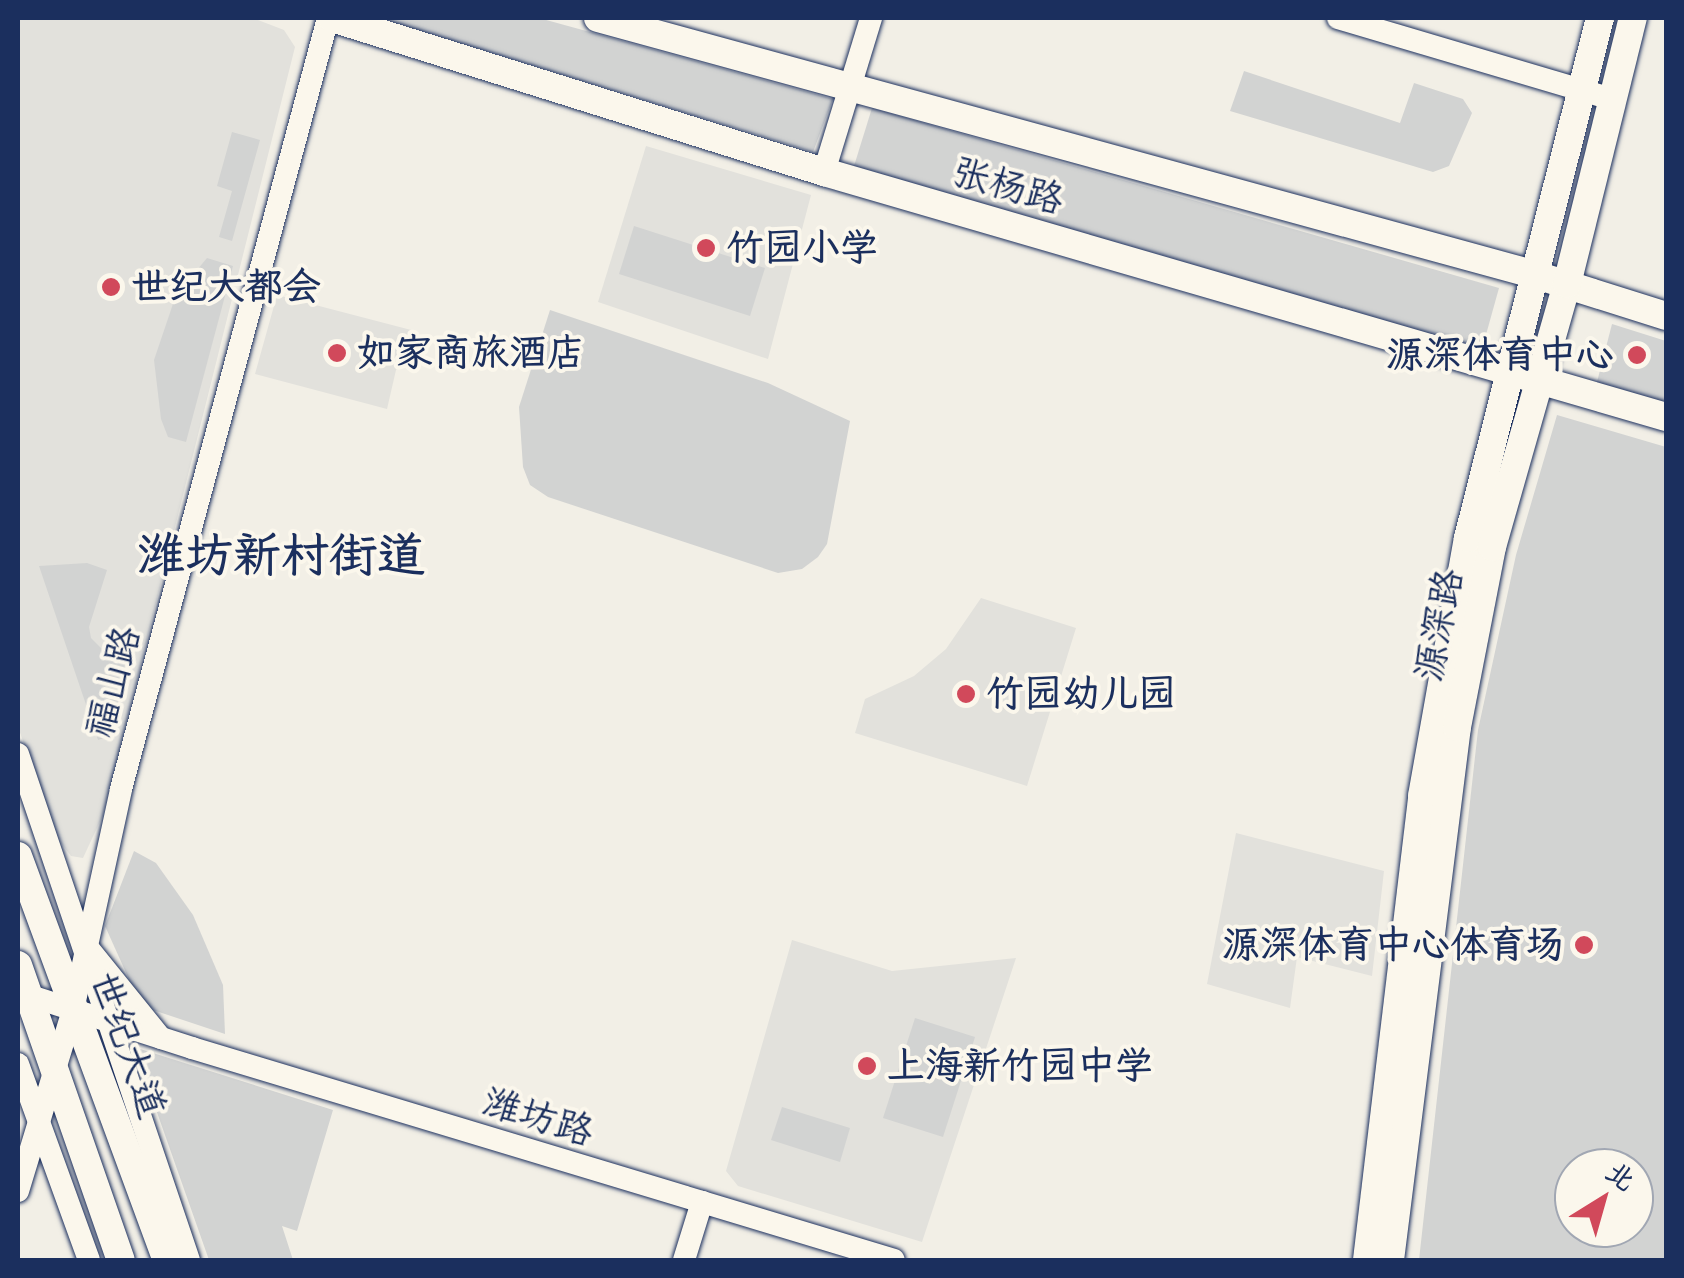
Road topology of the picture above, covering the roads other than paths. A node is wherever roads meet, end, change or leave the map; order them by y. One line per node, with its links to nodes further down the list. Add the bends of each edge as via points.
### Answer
1 (330, 18): 10 (main road, 张杨路); 20 (street, 福山路, via 120,789)
2 (598, 18): 7 (main road, 张杨路)
3 (871, 18): 7 (street)
4 (1338, 18): 8 (street)
5 (1600, 18): 8 (main road, 源深路)
6 (1633, 18): 9 (main road, 源深路)
7 (851, 86): 10 (street); 11 (main road, 张杨路)
8 (1583, 90): 9 (street); 11 (main road, 源深路)
9 (1614, 100): 12 (main road, 源深路)
10 (824, 172): 14 (main road, 张杨路)
11 (1536, 275): 12 (main road, 张杨路); 14 (main road, 源深路)
12 (1567, 284): 13 (main road, 张杨路); 14 (main road, 源深路)
13 (1666, 316)
14 (1524, 376): 15 (main road, 张杨路); 38 (main road, 源深路, via 1468,538 1432,731); 39 (main road, 源深路, via 1457,728)
15 (1666, 417)
16 (18, 754): 19 (street)
17 (18, 844): 21 (street)
18 (18, 856): 24 (main road, 世纪大道)
19 (60, 882): 20 (street); 21 (street)
20 (98, 892): 21 (street, 福山路)
21 (83, 944): 24 (street, 福山路); 25 (street); 26 (street)
22 (18, 965): 23 (main road, 世纪大道)
23 (22, 993): 24 (street, 潍坊路); 28 (main road, 世纪大道)
24 (73, 1010): 25 (street, 潍坊路); 28 (street, 福山路); 34 (main road, 世纪大道)
25 (104, 1020): 26 (street, 潍坊路); 35 (street)
26 (161, 1038): 31 (street, 潍坊路)
27 (18, 1064): 29 (street)
28 (55, 1077): 29 (street, 福山路); 33 (main road, 世纪大道)
29 (40, 1122): 30 (street, 福山路); 32 (street)
30 (18, 1190)
31 (702, 1202): 36 (street); 37 (street, 潍坊路)
32 (89, 1260)
33 (120, 1260)
34 (167, 1260)
35 (189, 1260)
36 (684, 1260)
37 (894, 1260)
38 (1367, 1260)
39 (1390, 1260)

